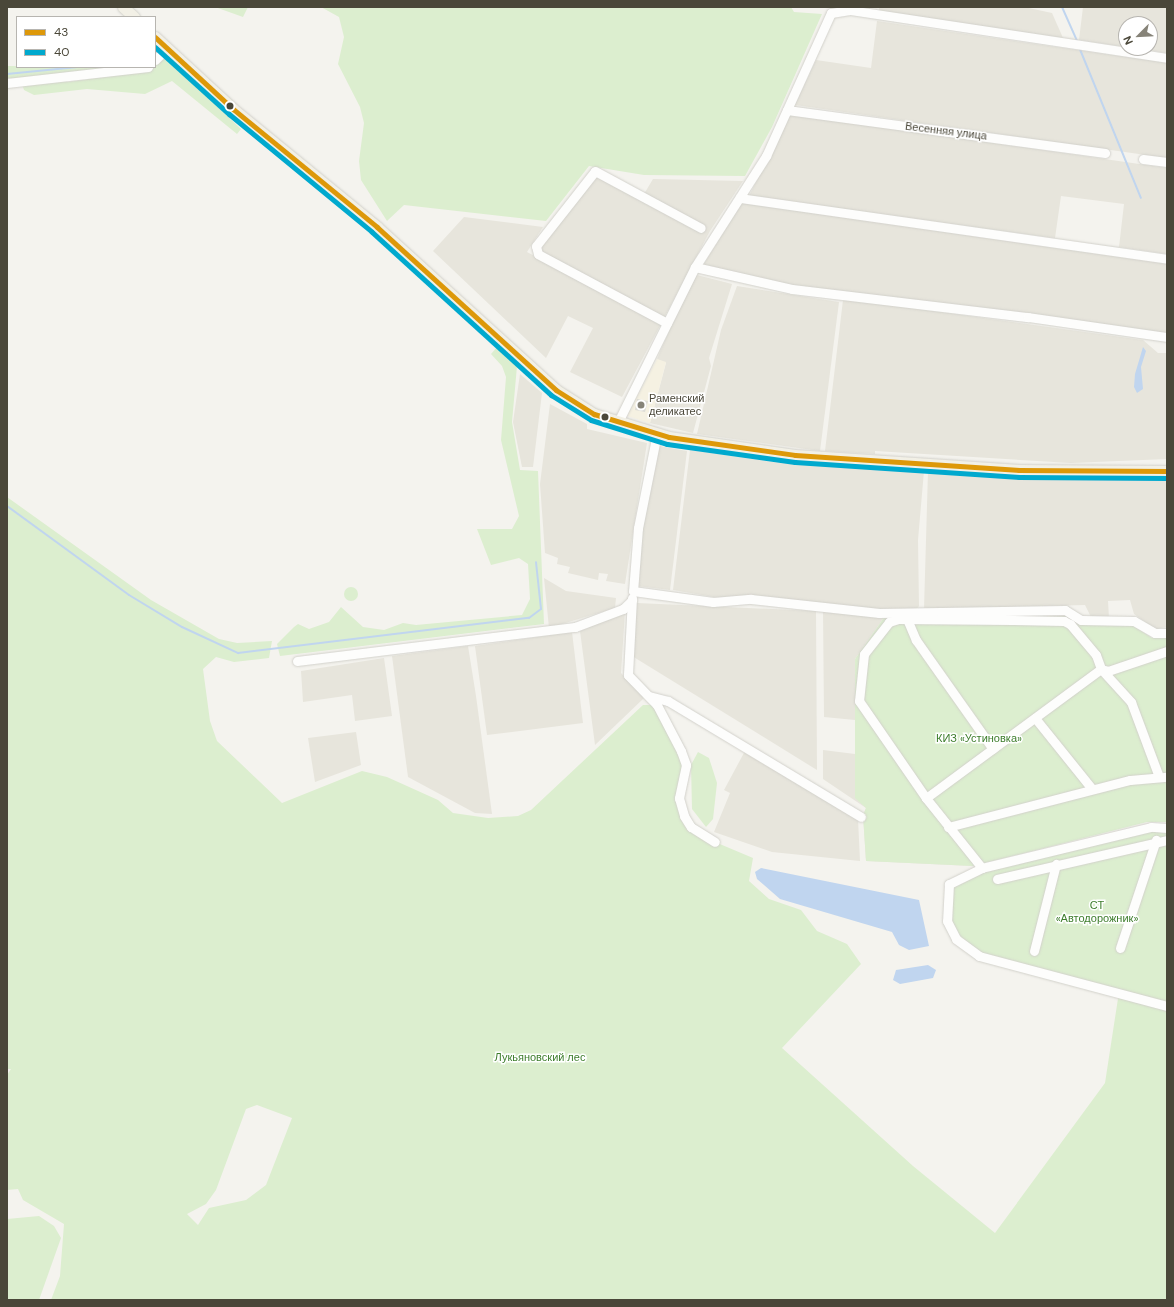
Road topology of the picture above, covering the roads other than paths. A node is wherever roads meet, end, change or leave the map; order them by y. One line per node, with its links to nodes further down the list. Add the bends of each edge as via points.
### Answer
1 (123, 7): 3 (main road)
2 (840, 8): 6 (street); 10 (street, via 831,13)
3 (133, 16)
4 (156, 38): 5 (main road)
5 (167, 48): 7 (street); 20 (main road, via 239,114 377,227 556,390 572,403)
6 (1167, 58)
7 (156, 59)
8 (139, 68): 9 (street)
9 (7, 83)
10 (787, 110): 11 (street, Весенняя улица); 14 (street, via 766,156)
11 (1105, 153)
12 (1143, 159): 13 (street)
13 (1167, 162)
14 (740, 198): 16 (street); 17 (street)
15 (701, 228): 18 (street, via 595,171 536,246 538,254)
16 (1167, 259)
17 (695, 267): 18 (street); 19 (street, via 792,289 1028,317)
18 (667, 323): 20 (street)
19 (1167, 337)
20 (618, 422): 21 (main road)
21 (656, 433): 22 (main road, via 713,445 795,455 1019,470); 23 (street, via 638,528)
22 (1167, 470)
23 (632, 596): 25 (street, via 713,602 751,600 879,613 1065,610 1081,620 1134,621 1155,633); 27 (street, via 623,608 575,627); 29 (street, via 628,675)
24 (907, 619): 28 (street, via 1064,621 1077,630 1096,655); 31 (street, via 916,640); 34 (street, via 889,622 864,654 859,701)
25 (1167, 633)
26 (1167, 651): 28 (street, via 1108,671)
27 (297, 661)
28 (1101, 669): 30 (street); 32 (street, via 1131,702)
29 (649, 696): 35 (street, via 668,701); 40 (street, via 657,705 686,765 679,798 684,816 692,827)
30 (1035, 718): 31 (street); 33 (street)
31 (993, 749): 34 (street)
32 (1163, 777): 33 (street)
33 (1092, 789): 36 (street)
34 (926, 798): 36 (street)
35 (861, 817)
36 (948, 827): 42 (street)
37 (1167, 828): 42 (street, via 1151,828)
38 (1156, 840): 39 (street); 41 (street); 44 (street)
39 (1167, 840)
40 (715, 842)
41 (1056, 864): 43 (street); 45 (street)
42 (982, 868): 46 (street, via 949,884 947,921 956,938 979,956)
43 (997, 879)
44 (1120, 948)
45 (1034, 951)
46 (1167, 1006)

